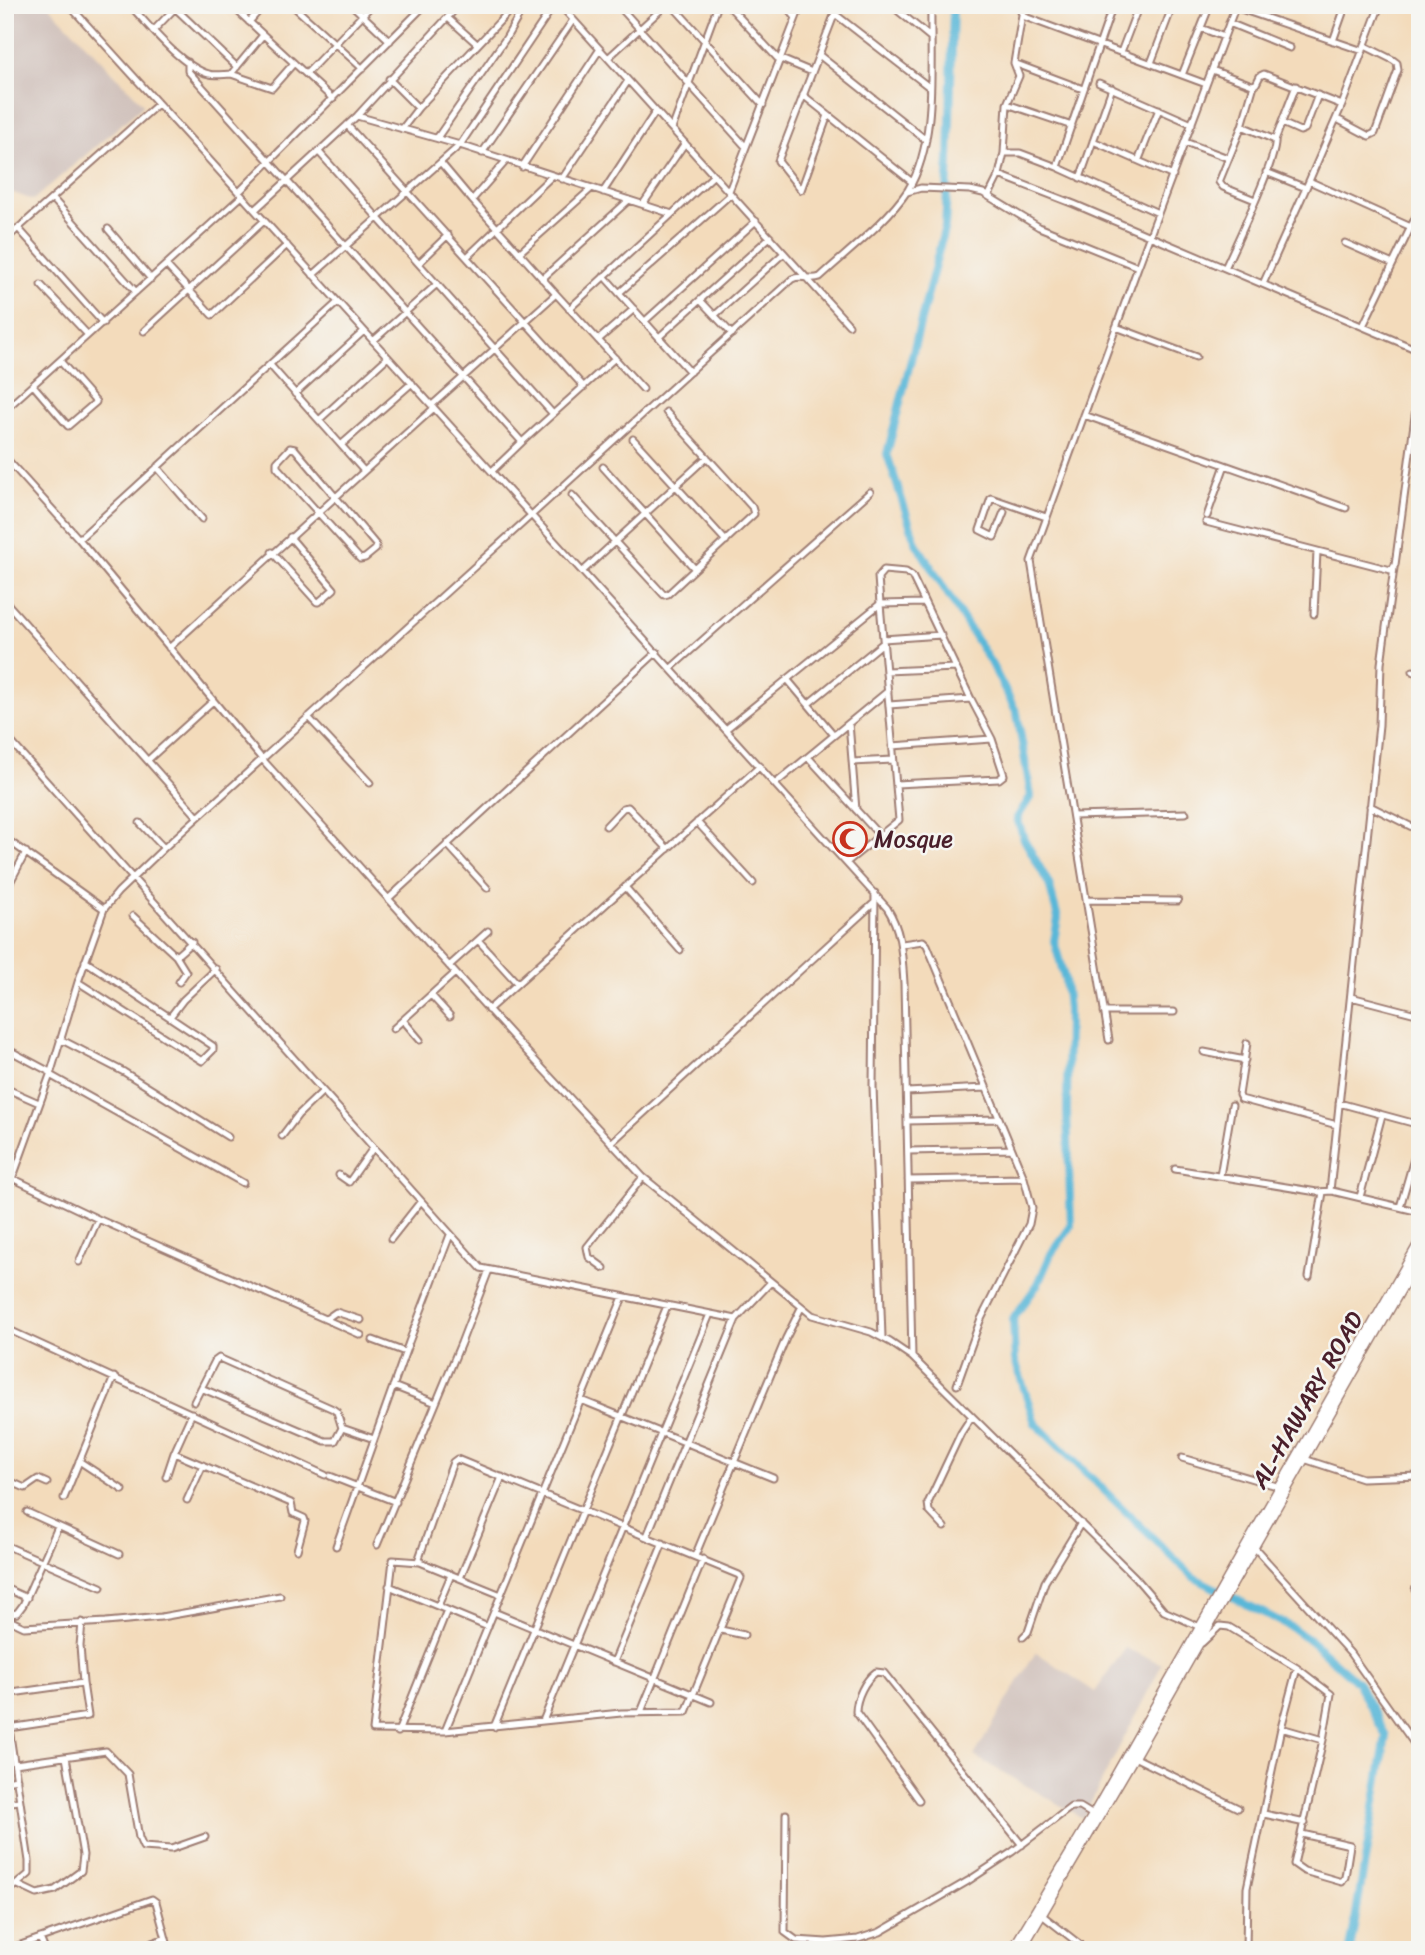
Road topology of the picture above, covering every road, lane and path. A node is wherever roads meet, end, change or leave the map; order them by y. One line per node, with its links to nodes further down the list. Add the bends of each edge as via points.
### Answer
1 (69, 5): 88 (street)
2 (130, 5): 47 (street)
3 (231, 5): 43 (street)
4 (264, 5): 43 (street)
5 (292, 5): 35 (street)
6 (304, 5): 35 (street)
7 (352, 5): 38 (street)
8 (372, 5): 38 (street)
9 (413, 5): 36 (street)
10 (425, 5): 36 (street)
11 (459, 5): 40 (street)
12 (515, 5): 56 (street)
13 (525, 5): 105 (street)
14 (554, 5): 111 (street)
15 (560, 5): 42 (street)
16 (618, 5): 46 (street)
17 (666, 5): 46 (street)
18 (672, 5): 52 (street)
19 (718, 5): 52 (street)
20 (728, 5): 63 (street)
21 (785, 5): 41 (street)
22 (802, 5): 41 (street)
23 (838, 5): 37 (street)
24 (891, 5): 49 (street)
25 (931, 5): 49 (street)
26 (1021, 5): 39 (street)
27 (1113, 5): 54 (street)
28 (1139, 5): 60 (street)
29 (1173, 5): 67 (street)
30 (1210, 5): 45 (street)
31 (1380, 5): 59 (street)
32 (1236, 6): 44 (street); 53 (street)
33 (177, 7): 47 (street); 68 (street)
34 (1344, 10): 53 (street)
35 (298, 11): 55 (street)
36 (419, 11): 51 (street)
37 (835, 14): 61 (street); 82 (street)
38 (363, 15): 51 (street); 55 (street)
39 (1022, 15): 54 (street); 66 (street)
40 (448, 18): 56 (street); 75 (street)
41 (796, 18): 63 (street)
42 (573, 20): 58 (street); 114 (street)
43 (249, 22): 48 (street)
44 (1229, 23): 50 (street); 57 (street)
45 (1201, 28): 50 (street); 74 (street)
46 (639, 30): 62 (street); 78 (street)
47 (153, 31): 64 (street)
48 (263, 35): 65 (street); 68 (street)
49 (930, 37): 82 (street)
50 (1224, 37): 70 (street)
51 (390, 41): 69 (street)
52 (705, 41): 78 (street); 90 (street)
53 (1333, 41): 59 (street)
54 (1099, 43): 60 (street); 84 (street)
55 (335, 44): 69 (street); 73 (street)
56 (477, 44): 92 (street)
57 (1290, 48)
58 (600, 49): 62 (street); 122 (street)
59 (1364, 49): 91 (street); 97 (street, via 1397,64 1398,69 1375,133 1369,136)
60 (1121, 52): 67 (street)
61 (819, 55): 71 (street); 106 (street)
62 (608, 58): 76 (street)
63 (780, 60): 71 (street); 90 (street)
64 (188, 62): 72 (street, via 210,75); 119 (street, via 188,71)
65 (294, 63): 72 (street, via 272,88); 73 (street)
66 (1014, 63): 84 (street); 89 (street, via 1018,76)
67 (1151, 63): 74 (street)
68 (237, 66): 72 (street)
69 (363, 69): 87 (street)
70 (1212, 70): 79 (street); 80 (street)
71 (812, 72): 85 (street)
72 (231, 74)
73 (306, 74): 87 (street)
74 (1182, 75): 79 (street)
75 (389, 79): 92 (street); 96 (street)
76 (628, 80): 94 (street); 129 (street)
77 (1099, 83): 83 (street)
78 (689, 84): 104 (street); 112 (street)
79 (1206, 84): 99 (street)
80 (1254, 85): 81 (street, via 1264,74); 102 (street)
81 (1296, 86): 86 (street); 98 (street)
82 (929, 88): 106 (street)
83 (1112, 88): 93 (street); 108 (street)
84 (1083, 89): 101 (street)
85 (803, 95): 95 (street); 95 (street, via 778,161 801,190)
86 (1318, 95): 91 (street); 98 (street, via 1305,129)
87 (333, 99): 119 (street)
88 (158, 104): 139 (street); 141 (street)
89 (1007, 104): 101 (street); 115 (street)
90 (762, 105): 112 (street)
91 (1342, 105): 97 (street)
92 (418, 108): 103 (street)
93 (1159, 109): 99 (street); 117 (street)
94 (656, 111): 104 (street); 137 (street)
95 (828, 115): 130 (street)
96 (357, 116): 100 (street); 103 (street)
97 (1337, 119): 132 (street)
98 (1282, 123): 107 (street)
99 (1192, 124): 109 (street)
100 (348, 125): 113 (street); 135 (street)
101 (1072, 126): 121 (street)
102 (1242, 126): 107 (street); 116 (street)
103 (402, 129): 105 (street)
104 (672, 129): 110 (street)
105 (437, 138): 111 (street)
106 (926, 140): 130 (street)
107 (1275, 140): 123 (street)
108 (1093, 141): 117 (street); 128 (street)
109 (1185, 142): 116 (street); 127 (street)
110 (685, 143): 124 (street); 145 (street)
111 (460, 145): 114 (street); 120 (street)
112 (746, 148): 138 (street)
113 (318, 151): 131 (street); 150 (street)
114 (482, 153): 118 (street)
115 (1004, 153): 121 (street, via 1020,153); 125 (street)
116 (1228, 158): 144 (street, via 1220,185)
117 (1139, 159): 127 (street)
118 (506, 161): 122 (street); 142 (street)
119 (271, 162): 131 (street); 139 (street)
120 (441, 163): 135 (street); 142 (street)
121 (1057, 166): 128 (street)
122 (522, 167): 126 (street)
123 (1266, 172): 132 (street); 144 (street)
124 (715, 175): 138 (street); 149 (street)
125 (999, 175): 140 (street); 159 (street)
126 (552, 176): 129 (street); 156 (street)
127 (1172, 176): 148 (street)
128 (1080, 178): 148 (street)
129 (562, 179): 133 (street)
130 (914, 179): 134 (street); 136 (street)
131 (287, 180): 147 (street); 164 (street)
132 (1308, 185): 154 (street); 179 (street)
133 (592, 188): 137 (street); 165 (street)
134 (921, 188): 136 (street); 140 (street)
135 (409, 191): 150 (street); 158 (street)
136 (907, 191): 175 (street, via 820,277)
137 (603, 192): 143 (street)
138 (730, 192): 152 (street); 183 (street)
139 (240, 194): 147 (street); 170 (street)
140 (989, 195): 171 (street, via 1039,227)
141 (52, 198): 157 (street); 182 (street)
142 (472, 200): 156 (street)
143 (629, 200): 145 (street); 177 (street)
144 (1255, 200): 172 (street)
145 (643, 204): 149 (street)
146 (1420, 208): 154 (street)
147 (255, 210): 151 (street)
148 (1158, 213): 159 (street)
149 (671, 214): 174 (street)
150 (380, 218): 164 (street); 168 (street)
151 (264, 221): 163 (street); 181 (street)
152 (756, 221): 160 (street); 192 (street)
153 (5, 226): 157 (street)
154 (1411, 227): 169 (street)
155 (108, 229): 176 (street)
156 (498, 229): 165 (street); 167 (street)
157 (16, 230): 161 (street); 193 (street)
158 (448, 235): 167 (street); 168 (street)
159 (1150, 236): 171 (street); 172 (street)
160 (770, 237): 166 (street); 185 (street)
161 (5, 240)
162 (1345, 243): 169 (street)
163 (287, 246): 173 (street); 181 (street, via 212,315)
164 (346, 247): 173 (street); 189 (street)
165 (519, 253): 177 (street)
166 (784, 253): 175 (street); 190 (street)
167 (467, 257): 191 (street)
168 (419, 263): 178 (street)
169 (1393, 264): 195 (street)
170 (166, 265): 176 (street); 181 (street)
171 (1138, 267): 196 (street)
172 (1225, 268): 179 (street)
173 (313, 275): 186 (street)
174 (604, 276): 183 (street); 187 (street)
175 (807, 278): 194 (street); 199 (street, via 792,279)
176 (151, 279): 182 (street)
177 (542, 279): 184 (street)
178 (437, 284): 189 (street); 204 (street)
179 (1263, 284): 195 (street)
180 (41, 285): 200 (street)
181 (189, 290): 197 (street)
182 (136, 292): 193 (street)
183 (619, 293): 188 (street)
184 (556, 294): 187 (street); 191 (street)
185 (700, 300): 190 (street); 201 (street)
186 (338, 302): 198 (street); 210 (street)
187 (569, 309): 202 (street)
188 (634, 309): 192 (street); 202 (street)
189 (404, 312): 203 (street); 212 (street)
190 (715, 315): 199 (street)
191 (525, 321): 204 (street); 216 (street)
192 (645, 321): 201 (street)
193 (103, 323): 200 (street)
194 (849, 325)
195 (1363, 326): 205 (street)
196 (1116, 327): 207 (street); 223 (street)
197 (144, 331)
198 (364, 331): 203 (street); 218 (street)
199 (732, 334): 211 (street)
200 (88, 335): 209 (street)
201 (659, 337): 211 (street)
202 (598, 340): 208 (street)
203 (373, 341): 206 (street)
204 (494, 349): 212 (street); 222 (street)
205 (1420, 351)
206 (388, 357): 214 (street); 224 (street)
207 (1196, 357)
208 (615, 358): 216 (street); 217 (street)
209 (60, 361): 215 (street); 215 (street, via 96,402 68,426)
210 (270, 365): 218 (street); 231 (street)
211 (690, 372): 243 (street)
212 (464, 376): 219 (street); 226 (street)
213 (1420, 379): 254 (street)
214 (412, 383): 219 (street); 227 (street)
215 (33, 386): 220 (street)
216 (584, 387): 222 (street)
217 (643, 389)
218 (295, 394): 224 (street)
219 (433, 407): 233 (street); 234 (street)
220 (5, 410)
221 (666, 412): 229 (street)
222 (553, 414): 226 (street)
223 (1084, 415): 230 (street); 244 (street)
224 (319, 420): 227 (street)
225 (633, 439): 235 (street)
226 (523, 442): 234 (street)
227 (341, 445): 233 (street)
228 (5, 457): 248 (street)
229 (707, 457): 235 (street); 250 (street, via 754,511)
230 (1225, 465): 239 (street); 253 (street, via 1206,519)
231 (157, 467): 245 (street); 248 (street)
232 (603, 467): 242 (street)
233 (364, 471): 238 (street)
234 (492, 471): 243 (street)
235 (676, 486): 242 (street); 250 (street)
236 (870, 492): 265 (street)
237 (572, 495): 249 (street)
238 (334, 497): 240 (street); 240 (street, via 376,545 371,554 360,559); 240 (street, via 296,449 290,448 276,462 277,467)
239 (1346, 508)
240 (317, 512): 246 (street)
241 (1004, 512): 247 (street)
242 (645, 514): 249 (street); 255 (street)
243 (532, 515): 256 (street); 276 (street)
244 (1046, 517): 247 (street, via 991,498 980,530); 295 (street, via 1031,565)
245 (202, 519)
246 (290, 537): 252 (street); 252 (street, via 334,589 319,602)
247 (995, 537): 251 (street)
248 (79, 539): 263 (street)
249 (615, 541): 255 (street, via 666,596); 256 (street)
250 (726, 541): 255 (street)
251 (992, 544)
252 (272, 552): 263 (street)
253 (1317, 552): 254 (street, via 1385,570); 260 (street)
254 (1394, 568): 292 (street)
255 (695, 569)
256 (583, 571): 264 (street)
257 (5, 601): 285 (street)
258 (925, 603): 259 (street); 259 (street, via 912,576 884,570 878,577); 261 (street)
259 (880, 604): 262 (street); 270 (street)
260 (1314, 614)
261 (940, 635): 262 (street); 266 (street)
262 (883, 641): 267 (street); 274 (street)
263 (169, 648): 273 (street)
264 (657, 652): 265 (street); 303 (street)
265 (671, 668): 278 (street)
266 (956, 668): 267 (street); 272 (street)
267 (886, 671): 271 (street)
268 (1413, 671): 269 (street)
269 (1420, 675)
270 (787, 679): 274 (street); 278 (street)
271 (888, 691): 275 (street); 277 (street)
272 (971, 699): 275 (street); 281 (street)
273 (214, 701): 284 (street); 285 (street)
274 (808, 704): 280 (street)
275 (889, 705): 282 (street)
276 (308, 717): 284 (street); 289 (street)
277 (849, 723): 280 (street); 287 (street)
278 (726, 729): 288 (street)
279 (5, 735): 308 (street)
280 (834, 735): 283 (street)
281 (992, 739): 282 (street); 291 (street, via 1003,778)
282 (892, 746): 286 (street)
283 (808, 757): 290 (street); 293 (street)
284 (262, 759): 296 (street); 314 (street)
285 (148, 760): 296 (street)
286 (893, 760): 287 (street); 291 (street)
287 (852, 762): 293 (street)
288 (760, 766): 290 (street); 298 (street)
289 (370, 783)
290 (776, 783): 307 (street)
291 (895, 784): 301 (street, via 899,820)
292 (1370, 806): 300 (street); 334 (street)
293 (856, 810): 301 (street)
294 (1186, 813): 295 (street)
295 (1073, 816): 315 (street)
296 (198, 817): 304 (street)
297 (140, 822): 304 (street)
298 (697, 822): 305 (street); 309 (street)
299 (606, 826): 305 (street, via 628,807)
300 (1420, 831)
301 (880, 836): 307 (street)
302 (5, 838): 306 (street)
303 (447, 844): 311 (street); 314 (street)
304 (164, 848): 308 (street)
305 (668, 849): 310 (street)
306 (26, 852): 312 (street); 318 (street)
307 (847, 862): 313 (street)
308 (134, 877): 318 (street); 322 (street)
309 (752, 883)
310 (625, 887): 324 (street); 332 (street)
311 (487, 888)
312 (5, 892)
313 (875, 893): 317 (street); 323 (street, via 890,913)
314 (388, 898): 327 (street)
315 (1086, 900): 316 (street); 336 (street)
316 (1178, 901)
317 (874, 903): 366 (street); 404 (street, via 873,1086)
318 (104, 909): 326 (street)
319 (133, 916): 325 (street)
320 (488, 931): 321 (street)
321 (478, 940): 327 (street); 332 (street)
322 (192, 942): 325 (street); 328 (street)
323 (902, 944): 352 (street, via 920,941 927,945); 354 (street)
324 (680, 950)
325 (176, 956): 331 (street, via 186,972)
326 (85, 961): 330 (street); 340 (street)
327 (449, 966): 329 (street)
328 (216, 969): 340 (street); 353 (street)
329 (455, 973): 333 (street); 335 (street)
330 (78, 982): 340 (street, via 205,1061 213,1046); 343 (street)
331 (179, 982)
332 (517, 983): 335 (street)
333 (431, 995): 339 (street); 341 (street)
334 (1351, 996): 338 (street); 356 (street)
335 (488, 1010): 366 (street)
336 (1104, 1012): 337 (street); 345 (street)
337 (1174, 1013)
338 (1420, 1015)
339 (450, 1016)
340 (170, 1017)
341 (403, 1020): 342 (street); 344 (street)
342 (393, 1029)
343 (60, 1039): 350 (street); 364 (street, via 124,1072)
344 (421, 1040)
345 (1109, 1040)
346 (1247, 1043): 349 (street)
347 (5, 1048): 350 (street)
348 (1204, 1052): 349 (street)
349 (1245, 1060): 361 (street, via 1241,1099)
350 (50, 1073): 355 (street); 377 (street)
351 (5, 1088): 355 (street)
352 (985, 1088): 354 (street); 359 (street)
353 (323, 1091): 363 (street); 367 (street)
354 (907, 1092): 360 (street)
355 (39, 1103): 375 (street)
356 (1339, 1103): 358 (street); 361 (street)
357 (1232, 1105): 372 (street)
358 (1382, 1115): 362 (street); 379 (street)
359 (999, 1119): 360 (street); 368 (street)
360 (907, 1121): 369 (street)
361 (1337, 1125): 378 (street)
362 (1420, 1125)
363 (282, 1136)
364 (228, 1137)
365 (1420, 1138): 382 (street)
366 (611, 1143): 373 (street)
367 (373, 1148): 371 (street, via 349,1182); 381 (street)
368 (1011, 1149): 369 (street); 374 (street)
369 (908, 1151): 376 (street)
370 (1175, 1169): 372 (street)
371 (339, 1175)
372 (1220, 1175): 378 (street)
373 (643, 1177): 390 (street, via 587,1247 589,1257); 393 (street)
374 (1024, 1178): 376 (street); 409 (street, via 1032,1208 1029,1224 980,1321)
375 (14, 1179): 380 (street); 384 (street)
376 (908, 1180): 407 (street)
377 (243, 1183)
378 (1327, 1191): 379 (street); 392 (street)
379 (1360, 1197): 382 (street)
380 (5, 1199)
381 (421, 1201): 385 (street); 386 (street)
382 (1400, 1207): 383 (street)
383 (1420, 1212)
384 (98, 1219): 389 (street); 400 (street)
385 (450, 1235): 391 (street, via 481,1268); 406 (street)
386 (391, 1239)
387 (1420, 1241): 395 (highway, AL-HAWARY ROAD)
388 (1420, 1256): 395 (highway, AL-HAWARY ROAD)
389 (79, 1262)
390 (604, 1268)
391 (489, 1270): 394 (street); 414 (street)
392 (1309, 1276)
393 (771, 1282): 397 (street); 399 (street)
394 (623, 1297): 396 (street); 412 (street)
395 (1388, 1304): 424 (highway, AL-HAWARY ROAD); 435 (highway, AL-HAWARY ROAD)
396 (667, 1306): 398 (street); 416 (street)
397 (801, 1308): 404 (street); 426 (street)
398 (710, 1314): 399 (street); 419 (street)
399 (736, 1319): 421 (street)
400 (326, 1320): 401 (street, via 336,1312); 403 (street)
401 (361, 1320)
402 (5, 1328): 408 (street)
403 (361, 1335)
404 (882, 1338): 407 (street)
405 (373, 1340): 406 (street)
406 (405, 1352): 410 (street)
407 (912, 1357): 417 (street)
408 (114, 1377): 415 (street); 425 (street)
409 (957, 1385)
410 (393, 1386): 414 (street); 420 (street)
411 (201, 1388): 413 (street); 418 (street, via 326,1441 335,1441); 418 (street, via 219,1358 332,1409)
412 (581, 1400): 416 (street); 437 (street)
413 (194, 1402)
414 (436, 1403): 440 (street)
415 (192, 1413): 422 (street); 434 (street)
416 (621, 1416): 419 (street); 441 (street)
417 (972, 1416): 443 (street); 446 (street, via 928,1503 929,1511)
418 (342, 1428): 420 (street)
419 (661, 1433): 421 (street); 445 (street)
420 (374, 1439): 434 (street)
421 (685, 1443): 426 (street); 447 (street)
422 (174, 1453): 427 (street); 429 (street)
423 (1182, 1458): 435 (street)
424 (1304, 1459): 428 (street, via 1362,1478); 452 (highway, AL-HAWARY ROAD)
425 (79, 1461): 436 (street); 438 (street)
426 (734, 1462): 431 (street); 455 (street)
427 (203, 1465): 439 (street); 453 (street, via 291,1503 293,1513 305,1521)
428 (1420, 1476)
429 (166, 1477)
430 (502, 1477): 437 (street); 457 (street, via 454,1460); 460 (street)
431 (773, 1478)
432 (5, 1479): 433 (street, via 25,1488 38,1479)
433 (47, 1483)
434 (357, 1486): 440 (street); 451 (street)
435 (1280, 1487): 462 (highway, AL-HAWARY ROAD)
436 (123, 1490)
437 (542, 1494): 441 (street); 466 (street)
438 (64, 1498)
439 (187, 1500)
440 (396, 1502): 450 (street)
441 (583, 1510): 445 (street); 478 (street)
442 (27, 1512): 444 (street)
443 (1082, 1523): 477 (street, via 1164,1611); 481 (street, via 1045,1582)
444 (58, 1527): 454 (street); 458 (street)
445 (623, 1527): 447 (street); 482 (street)
446 (944, 1527)
447 (647, 1536): 448 (street)
448 (663, 1543): 455 (street); 484 (street)
449 (5, 1545): 458 (street)
450 (377, 1545)
451 (336, 1546)
452 (1254, 1546): 462 (highway, AL-HAWARY ROAD); 500 (street, via 1350,1653)
453 (297, 1550)
454 (119, 1554)
455 (695, 1556): 456 (street)
456 (703, 1559): 479 (street, via 741,1577); 486 (street)
457 (418, 1561): 459 (street); 463 (street, via 393,1560)
458 (43, 1562): 464 (street); 469 (street)
459 (451, 1574): 460 (street); 470 (street)
460 (460, 1578): 466 (street)
461 (1420, 1578): 467 (street, via 1415,1588)
462 (1231, 1580): 474 (highway)
463 (389, 1586): 470 (street); 498 (street, via 372,1727)
464 (101, 1587)
465 (5, 1588): 469 (street)
466 (501, 1595): 472 (street)
467 (1420, 1595)
468 (280, 1596): 475 (street, via 161,1617)
469 (27, 1598): 473 (street, via 17,1613)
470 (438, 1606): 471 (street)
471 (447, 1610): 476 (street); 498 (street)
472 (494, 1612): 476 (street); 478 (street)
473 (5, 1616): 475 (street, via 24,1627)
474 (1209, 1619): 477 (highway); 483 (highway)
475 (82, 1622): 487 (street)
476 (488, 1627): 497 (street)
477 (1200, 1628): 512 (highway)
478 (534, 1629): 482 (street); 494 (street)
479 (721, 1630): 480 (street); 489 (street)
480 (744, 1636)
481 (1023, 1637)
482 (574, 1645): 484 (street); 493 (street)
483 (1195, 1650): 485 (street, via 1217,1628 1226,1626); 501 (highway)
484 (614, 1662): 486 (street)
485 (1297, 1668): 496 (street); 499 (street, via 1331,1694)
486 (654, 1678): 489 (street); 492 (street)
487 (83, 1683): 488 (street); 495 (street, via 88,1716)
488 (5, 1694)
489 (695, 1695): 491 (street); 492 (street, via 686,1712)
490 (5, 1702): 495 (street)
491 (711, 1702)
492 (641, 1712): 493 (street)
493 (543, 1721): 494 (street)
494 (494, 1727): 497 (street)
495 (9, 1728): 503 (street)
496 (1281, 1728): 499 (street); 511 (street)
497 (445, 1731): 498 (street)
498 (398, 1732)
499 (1324, 1740): 513 (street)
500 (1420, 1752)
501 (1134, 1756): 509 (street); 519 (highway)
502 (66, 1757): 503 (street); 515 (street, via 106,1751 128,1774 143,1847 171,1849); 517 (street, via 83,1855 81,1871 55,1890 37,1894)
503 (15, 1764): 504 (street)
504 (17, 1779): 505 (street); 507 (street)
505 (5, 1781)
506 (919, 1800): 516 (street, via 856,1712 859,1695 876,1672 884,1673)
507 (19, 1801): 508 (street); 517 (street, via 29,1874)
508 (5, 1803)
509 (1238, 1808)
510 (786, 1814): 516 (street, via 784,1928 796,1940 841,1942 871,1936)
511 (1264, 1814): 513 (street); 531 (street, via 1247,1888)
512 (1093, 1815): 516 (street, via 1072,1807); 527 (highway)
513 (1305, 1823): 514 (street)
514 (1302, 1833): 514 (street, via 1294,1864 1342,1882 1350,1845)
515 (205, 1837)
516 (1022, 1845)
517 (18, 1885): 518 (street)
518 (5, 1894)
519 (1042, 1915): 522 (highway); 530 (street)
520 (40, 1938): 521 (street, via 151,1899 156,1902); 523 (street); 524 (street)
521 (166, 1938): 525 (street); 526 (street)
522 (1027, 1940): 528 (highway); 529 (street)
523 (12, 1948)
524 (45, 1950)
525 (132, 1950)
526 (169, 1950)
527 (1012, 1950)
528 (1021, 1950)
529 (1040, 1950)
530 (1087, 1950)
531 (1246, 1950)

